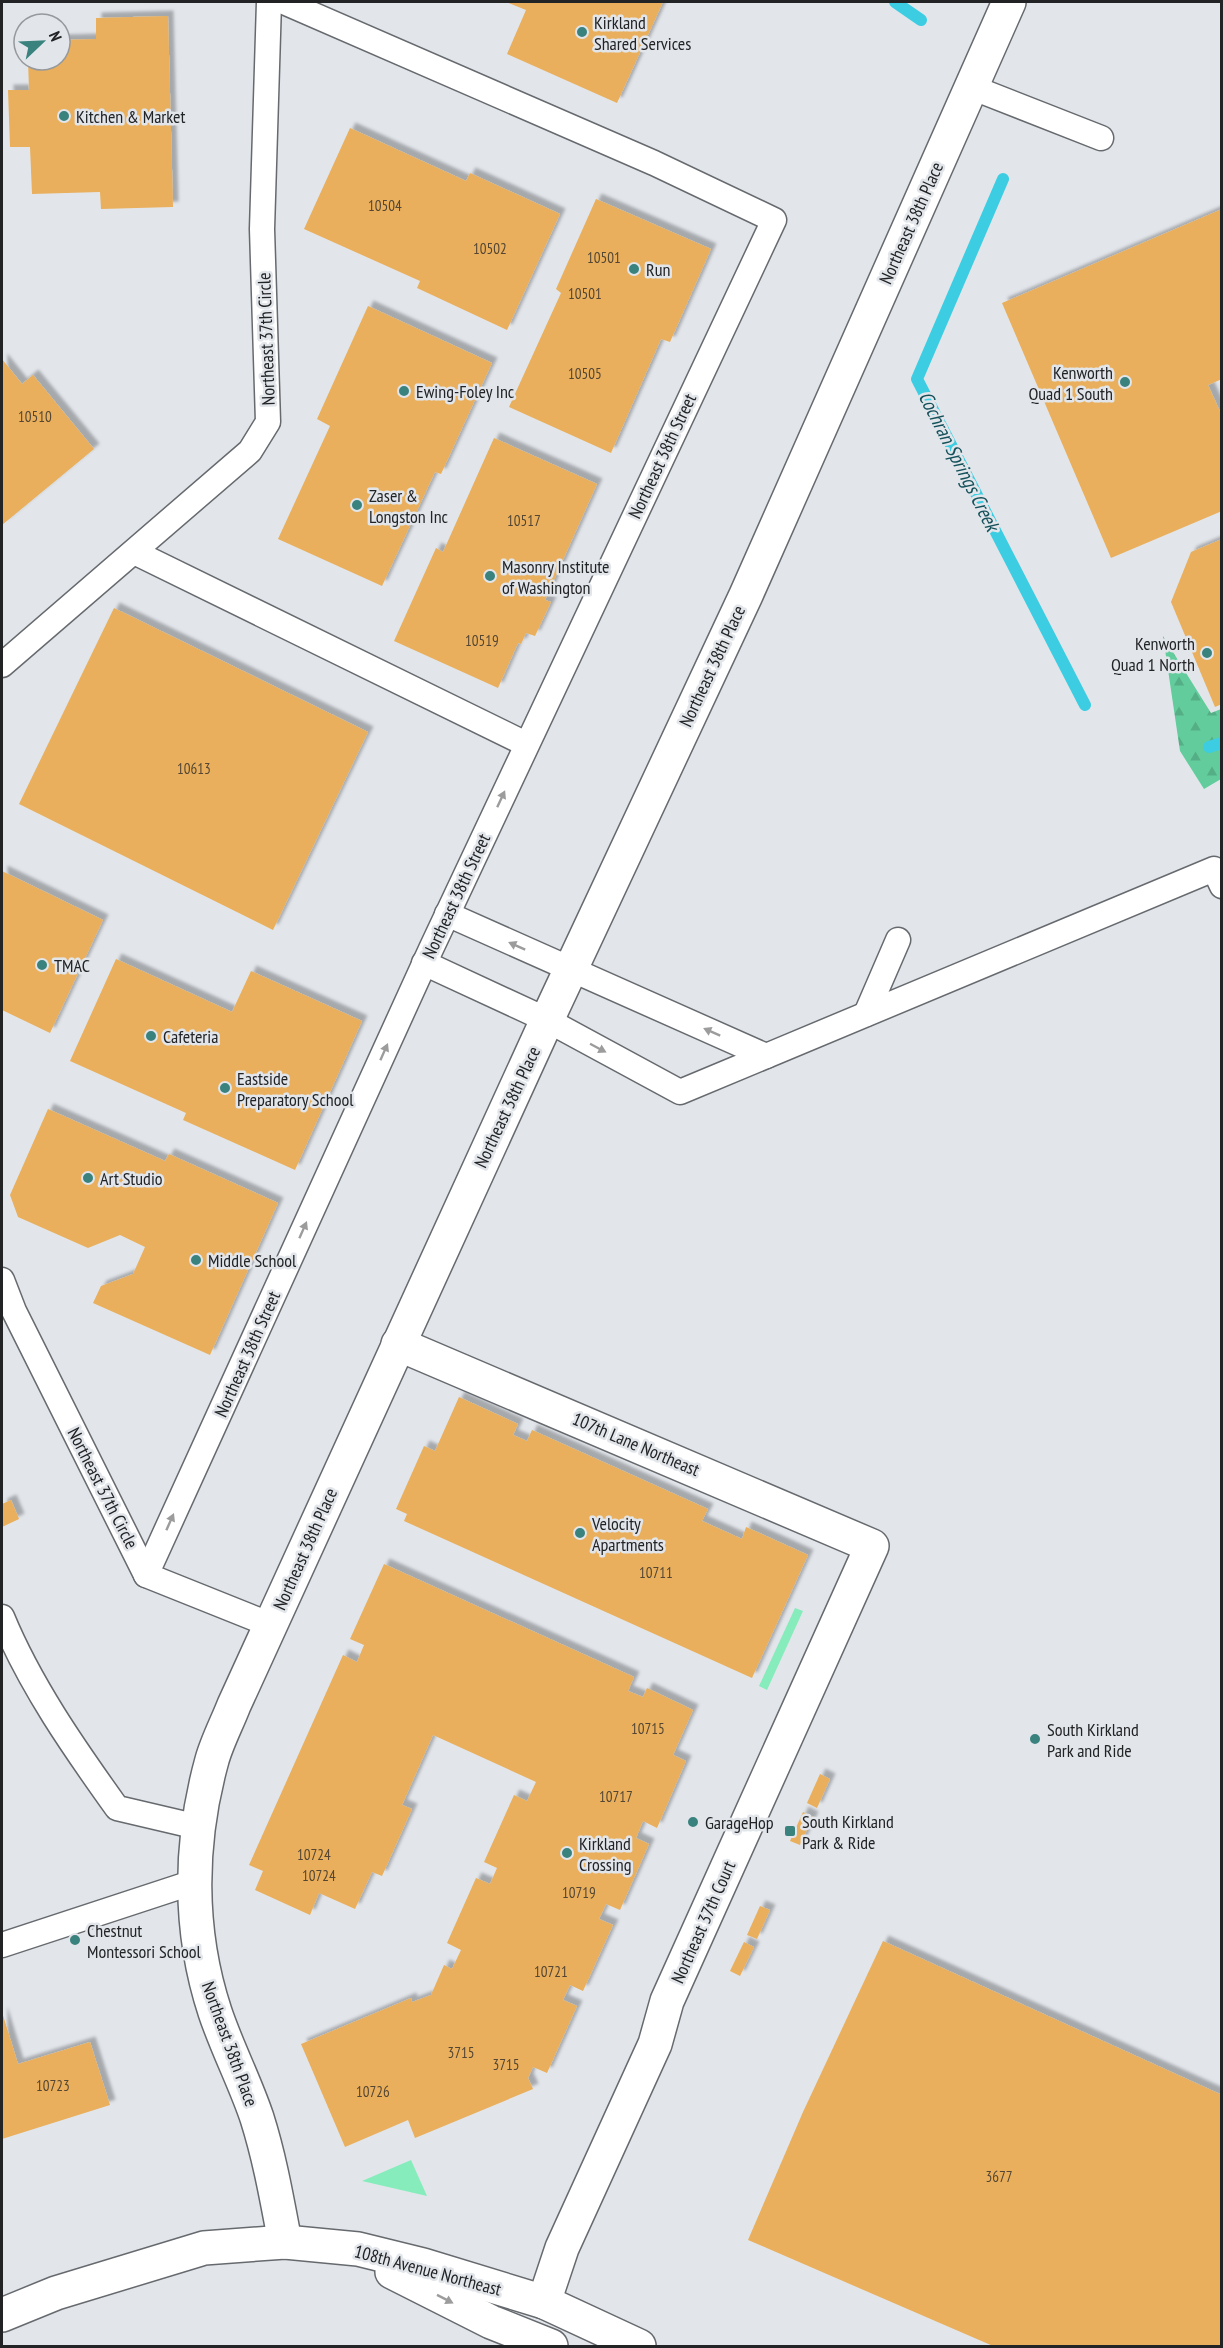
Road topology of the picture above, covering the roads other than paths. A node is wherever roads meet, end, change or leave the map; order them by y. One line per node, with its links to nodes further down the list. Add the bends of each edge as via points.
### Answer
1 (269, 2): 6 (lane, Northeast 37th Circle, via 262,229 268,422 250,451)
2 (284, 2): 8 (lane, Northeast 38th Street, via 654,163 774,220)
3 (1009, 2): 4 (street, Northeast 38th Place)
4 (971, 87): 5 (lane); 13 (street, Northeast 38th Place, via 746,595)
5 (1101, 138)
6 (134, 552): 7 (lane, Northeast 37th Circle); 8 (lane)
7 (2, 665)
8 (526, 744): 10 (lane, Northeast 38th Street, one-way to 8)
9 (1221, 886): 14 (lane, via 1214,869)
10 (447, 914): 12 (lane, Northeast 38th Street); 13 (lane, one-way to 10)
11 (897, 940): 14 (lane)
12 (424, 963): 15 (lane); 20 (lane, Northeast 38th Street, one-way to 12)
13 (571, 969): 15 (street, Northeast 38th Place); 16 (lane, one-way to 13)
14 (866, 1014): 16 (lane)
15 (547, 1020): 16 (lane, one-way to 16, via 680,1092); 18 (street, Northeast 38th Place)
16 (766, 1056)
17 (2, 1280): 20 (lane, Northeast 37th Circle)
18 (398, 1344): 19 (street, 107th Lane Northeast); 22 (street, Northeast 38th Place)
19 (872, 1546): 28 (street, Northeast 37th Court, via 667,2001 655,2044 562,2248)
20 (146, 1575): 22 (lane)
21 (2, 1617): 23 (lane, via 70,1743 117,1808)
22 (271, 1625): 23 (street, Northeast 38th Place, via 213,1759)
23 (198, 1827): 24 (street, Northeast 38th Place)
24 (194, 1882): 25 (lane); 26 (street, Northeast 38th Place, via 203,1968 215,2012 256,2116)
25 (2, 1945)
26 (285, 2242): 27 (street, 108th Avenue Northeast); 29 (street, 108th Avenue Northeast, via 204,2248 56,2293)
27 (358, 2249): 28 (street, 108th Avenue Northeast); 30 (street, one-way to 30, via 395,2274)
28 (544, 2302): 31 (street, 108th Avenue Northeast)
29 (2, 2315)
30 (551, 2346)
31 (639, 2346)

